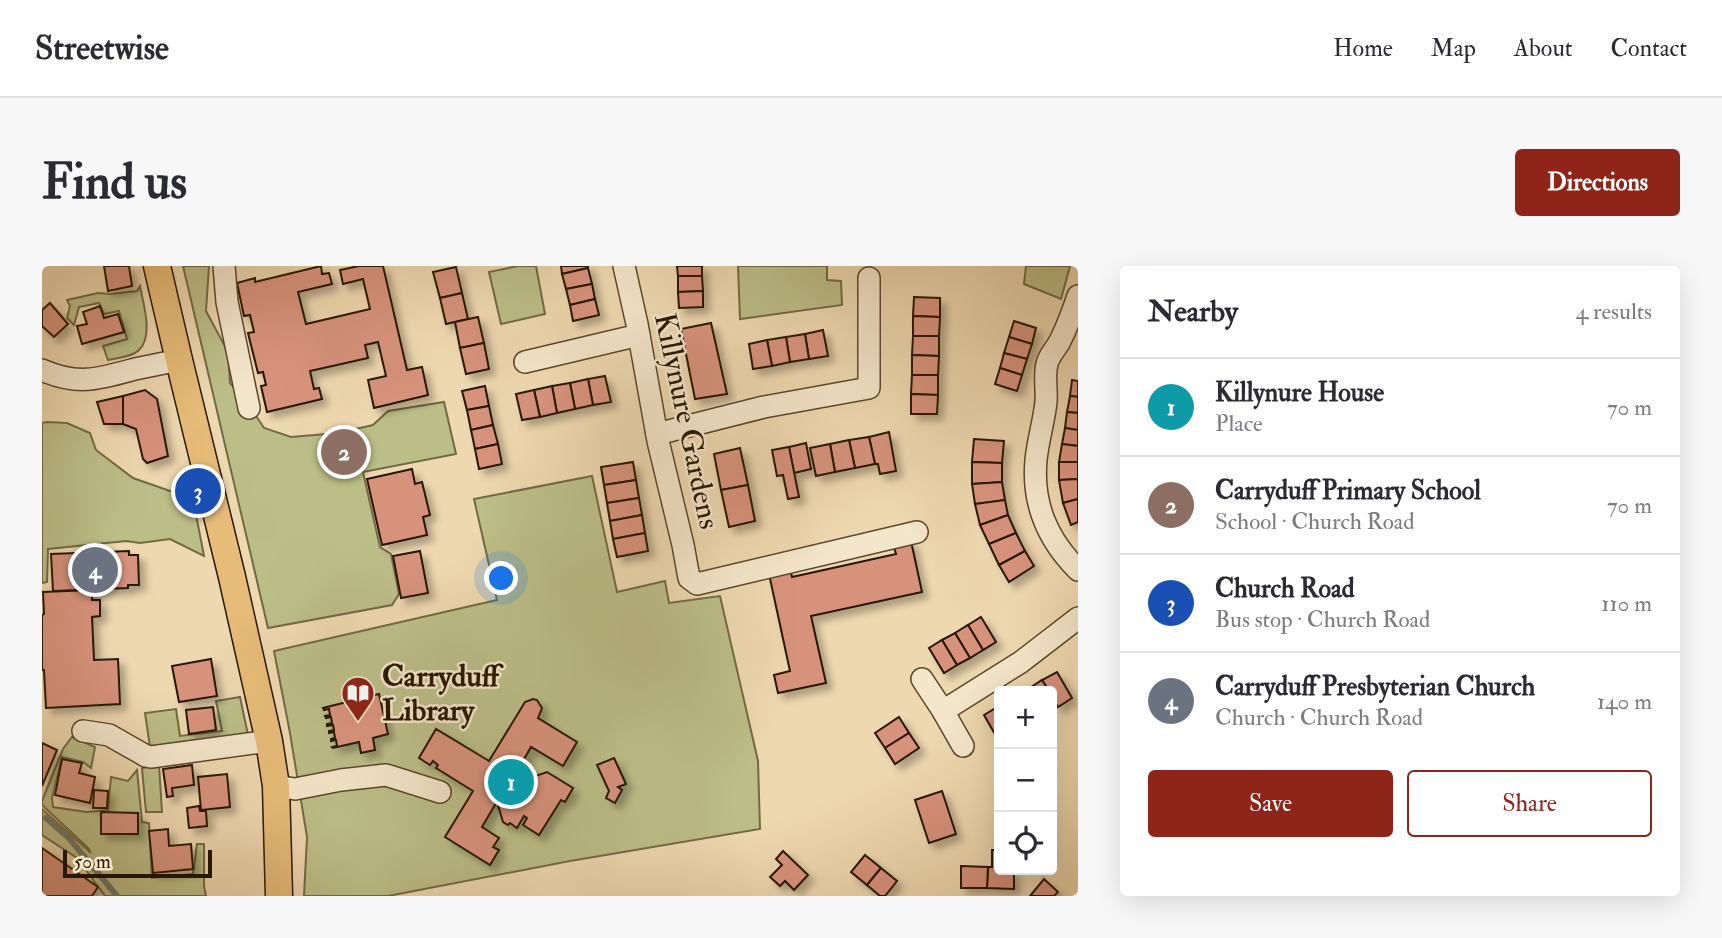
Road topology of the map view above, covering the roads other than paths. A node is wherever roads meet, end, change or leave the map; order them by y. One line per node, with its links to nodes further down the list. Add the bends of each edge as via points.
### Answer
1 (157, 266): 7 (main road)
2 (224, 266): 10 (street)
3 (624, 266): 6 (street, Killynure Gardens)
4 (869, 278): 11 (street, via 869,388 764,407)
5 (1078, 296): 13 (street, via 1047,364 1035,476 1047,528 1059,551)
6 (639, 335): 8 (street); 11 (street, Killynure Gardens)
7 (178, 360): 9 (street, via 97,379 55,376); 18 (main road)
8 (525, 362)
9 (42, 370)
10 (248, 408)
11 (657, 434): 12 (street, Killynure Gardens, via 683,545 686,582)
12 (917, 531)
13 (1078, 570)
14 (1078, 618): 16 (street, via 1021,662)
15 (922, 679): 16 (street)
16 (943, 711): 19 (street)
17 (83, 730): 18 (street, via 109,736 152,757)
18 (269, 741): 20 (main road)
19 (963, 746)
20 (276, 786): 21 (street, via 295,789 386,775); 22 (main road)
21 (440, 792)
22 (279, 896)

